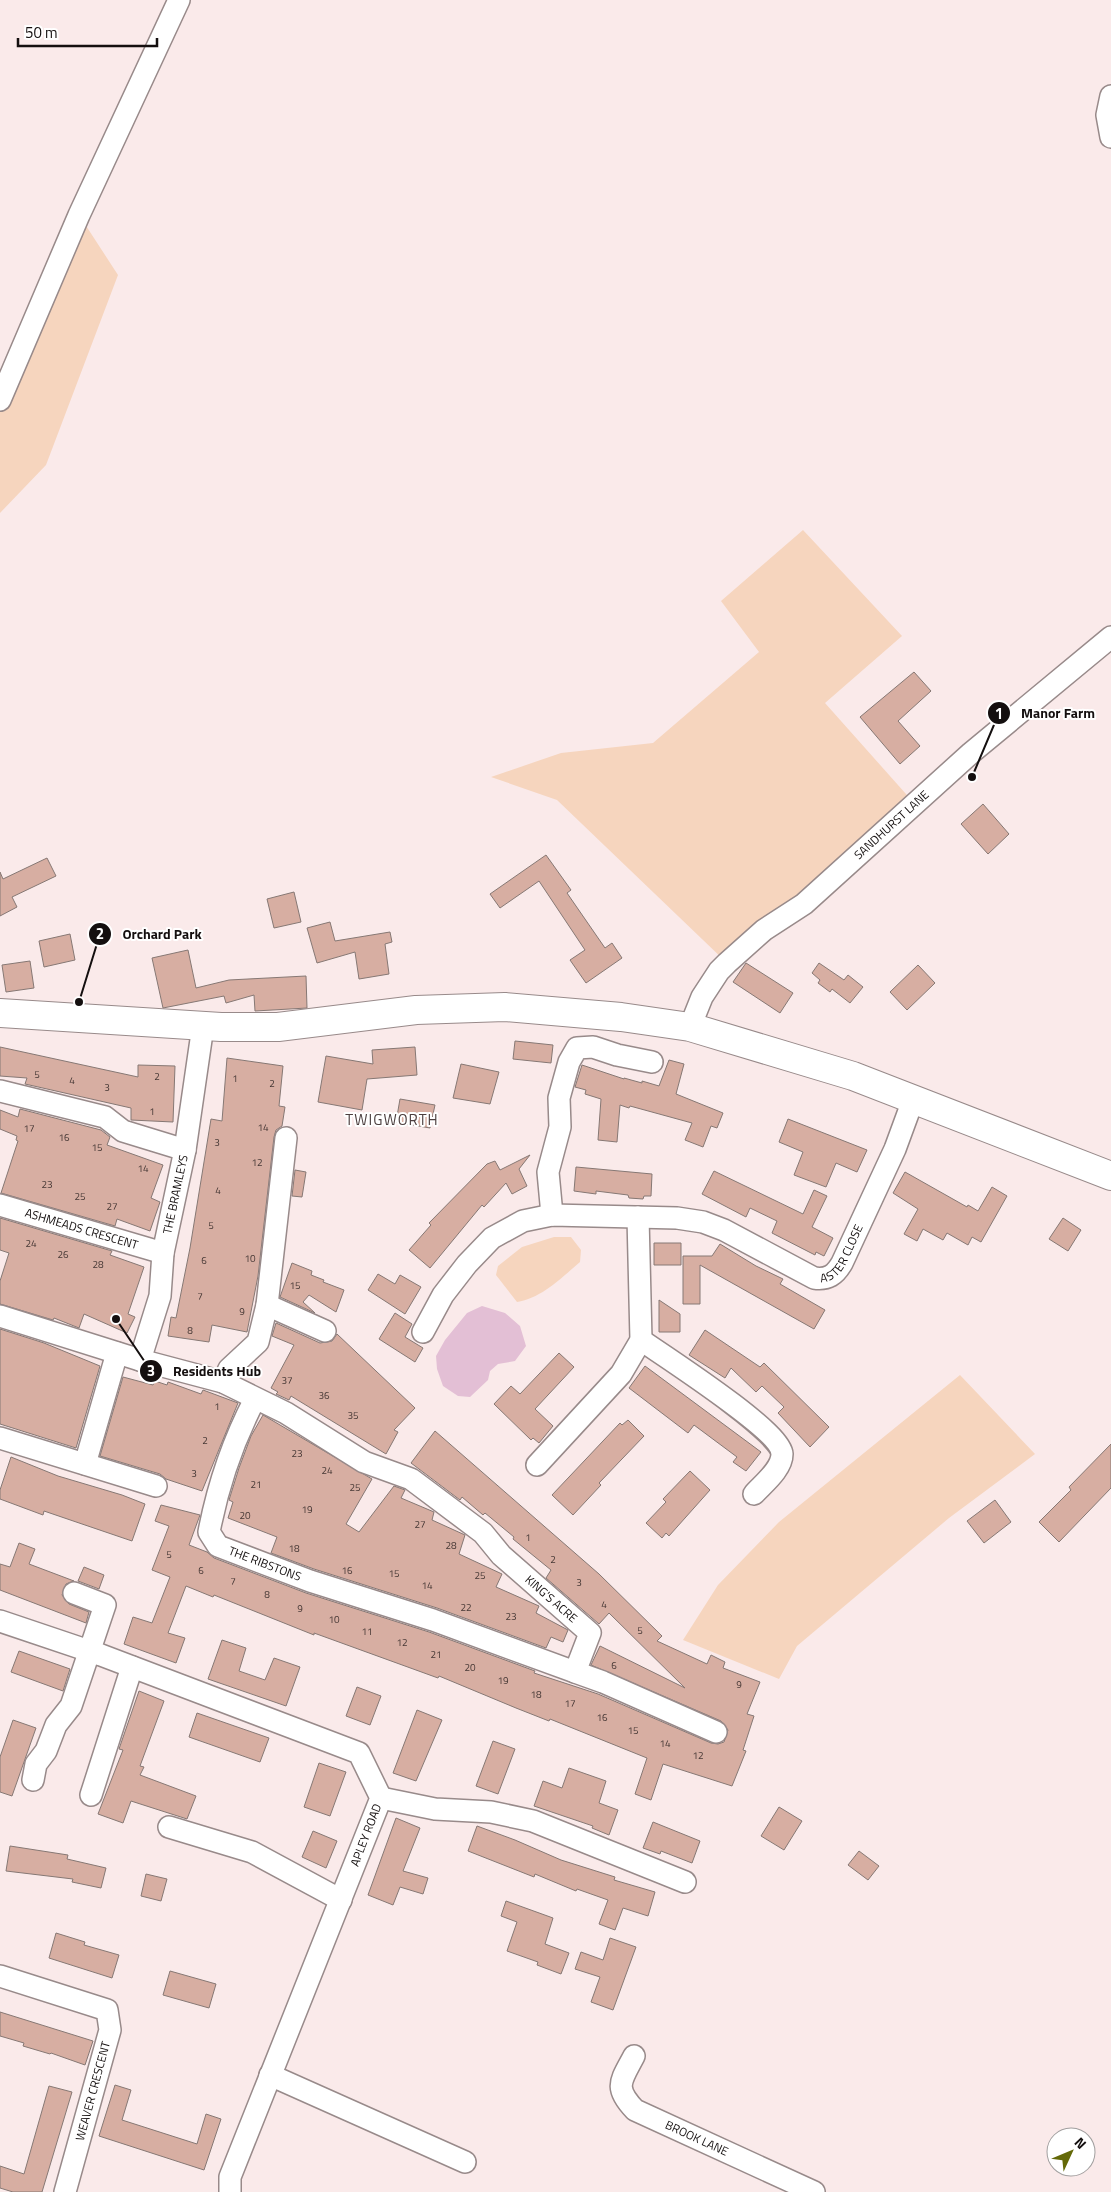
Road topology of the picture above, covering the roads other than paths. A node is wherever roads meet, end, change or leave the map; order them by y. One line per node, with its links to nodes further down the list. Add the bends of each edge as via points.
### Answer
1 (179, 0): 4 (street, via 78,215)
2 (1111, 96): 3 (street, via 1107,115)
3 (1111, 137)
4 (0, 400)
5 (1111, 637): 8 (street, SANDHURST LANE, via 970,753 804,904 764,930 727,963 702,997)
6 (0, 1013): 7 (main road)
7 (203, 1026): 8 (main road, via 278,1027 416,1010 505,1007 621,1017); 13 (street, THE BRAMLEYS)
8 (690, 1027): 11 (main road, via 854,1076)
9 (652, 1062): 16 (street, via 593,1047 577,1048 569,1062 559,1098 560,1127 548,1172)
10 (0, 1091): 13 (street, via 105,1117 123,1131)
11 (913, 1100): 14 (main road); 17 (street, ASTER CLOSE, via 896,1149 842,1263 830,1277 814,1278 724,1230 702,1222)
12 (286, 1138): 19 (street)
13 (186, 1150): 18 (street, THE BRAMLEYS)
14 (1111, 1176)
15 (0, 1205): 18 (street, ASHMEADS CRESCENT)
16 (552, 1215): 17 (street, ASTER CLOSE); 21 (street, ASTER CLOSE, via 523,1221 492,1238 443,1294)
17 (638, 1217): 23 (street)
18 (163, 1253): 25 (street, THE BRAMLEYS, via 160,1296)
19 (268, 1305): 22 (street); 26 (street, via 258,1342 229,1369)
20 (0, 1316): 24 (street)
21 (430, 1325)
22 (325, 1331)
23 (641, 1340): 30 (street, via 621,1374); 32 (street, via 745,1413 776,1440 782,1451 781,1461)
24 (117, 1353): 25 (street); 29 (street)
25 (140, 1360): 26 (street)
26 (223, 1382): 27 (street)
27 (255, 1399): 37 (street, KING'S ACRE, via 286,1412 364,1462 411,1480 482,1533 501,1555 590,1633); 37 (street, THE RIBSTONS, via 237,1434 215,1505 209,1532 218,1546)
28 (0, 1438): 29 (street)
29 (84, 1464): 31 (street)
30 (537, 1465)
31 (156, 1486)
32 (754, 1494)
33 (74, 1593): 35 (street, via 106,1605)
34 (0, 1621): 35 (street, APLEY ROAD)
35 (90, 1652): 36 (street, APLEY ROAD); 39 (street, via 71,1706 56,1725 46,1751 36,1764)
36 (132, 1667): 40 (street); 41 (street, APLEY ROAD, via 359,1753)
37 (574, 1672): 38 (street)
38 (716, 1732)
39 (33, 1780)
40 (91, 1796)
41 (381, 1798): 43 (street, via 436,1809 491,1812 533,1821); 44 (street, APLEY ROAD)
42 (169, 1827): 44 (street, via 252,1852)
43 (685, 1882)
44 (341, 1900): 47 (street, APLEY ROAD)
45 (0, 1976): 49 (street, WEAVER CRESCENT, via 107,2010 110,2030)
46 (634, 2056): 51 (street, BROOK LANE, via 620,2083 624,2098 635,2110)
47 (270, 2075): 48 (street); 50 (street, APLEY ROAD, via 230,2177)
48 (465, 2162)
49 (65, 2192)
50 (230, 2192)
51 (814, 2192)

